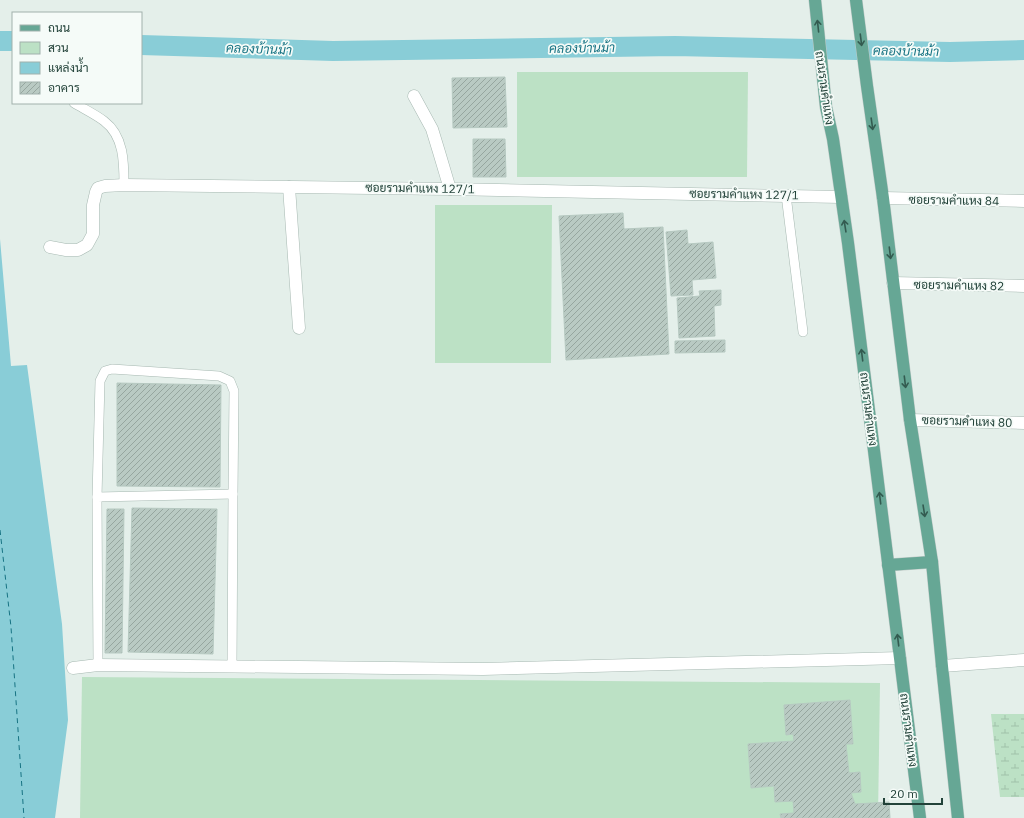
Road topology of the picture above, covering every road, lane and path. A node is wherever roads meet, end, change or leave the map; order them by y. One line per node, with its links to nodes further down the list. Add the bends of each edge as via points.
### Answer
1 (815, 0): 9 (main road, ถนนรามคำแหง, one-way to 1, via 826,107)
2 (856, 1): 10 (main road, one-way to 10)
3 (414, 96): 7 (street, via 432,129)
4 (76, 104): 5 (lane, via 105,121 116,134 124,166)
5 (124, 185): 6 (street, ซอยรามคำแหง 127/1); 12 (street, ซอยรามคำแหง 127/1, via 98,188 93,205 93,234 87,245 78,250)
6 (289, 187): 7 (street, ซอยรามคำแหง 127/1); 15 (street)
7 (450, 189): 8 (street, ซอยรามคำแหง 127/1)
8 (786, 195): 9 (street, ซอยรามคำแหง 127/1); 16 (lane)
9 (841, 197): 22 (main road, ถนนรามคำแหง, one-way to 9)
10 (883, 198): 11 (street, ซอยรามคำแหง 84); 13 (main road, one-way to 13)
11 (1024, 201)
12 (50, 247)
13 (893, 284): 14 (street, ซอยรามคำแหง 82); 17 (main road, one-way to 17)
14 (1024, 286)
15 (299, 328)
16 (803, 332)
17 (910, 420): 18 (street, ซอยรามคำแหง 80); 21 (main road, one-way to 21)
18 (1024, 423)
19 (233, 494): 20 (lane); 20 (lane, via 234,392 230,381 220,376 112,369 105,372 100,381); 27 (lane)
20 (97, 497): 25 (lane)
21 (932, 562): 22 (main road); 26 (main road)
22 (888, 565): 23 (main road, ถนนรามคำแหง, one-way to 22)
23 (900, 658): 27 (street, via 483,669); 29 (main road, ถนนรามคำแหง)
24 (1024, 660): 26 (street)
25 (98, 665): 27 (street); 28 (street)
26 (942, 666): 30 (main road)
27 (232, 667)
28 (73, 668)
29 (920, 818)
30 (958, 818)

